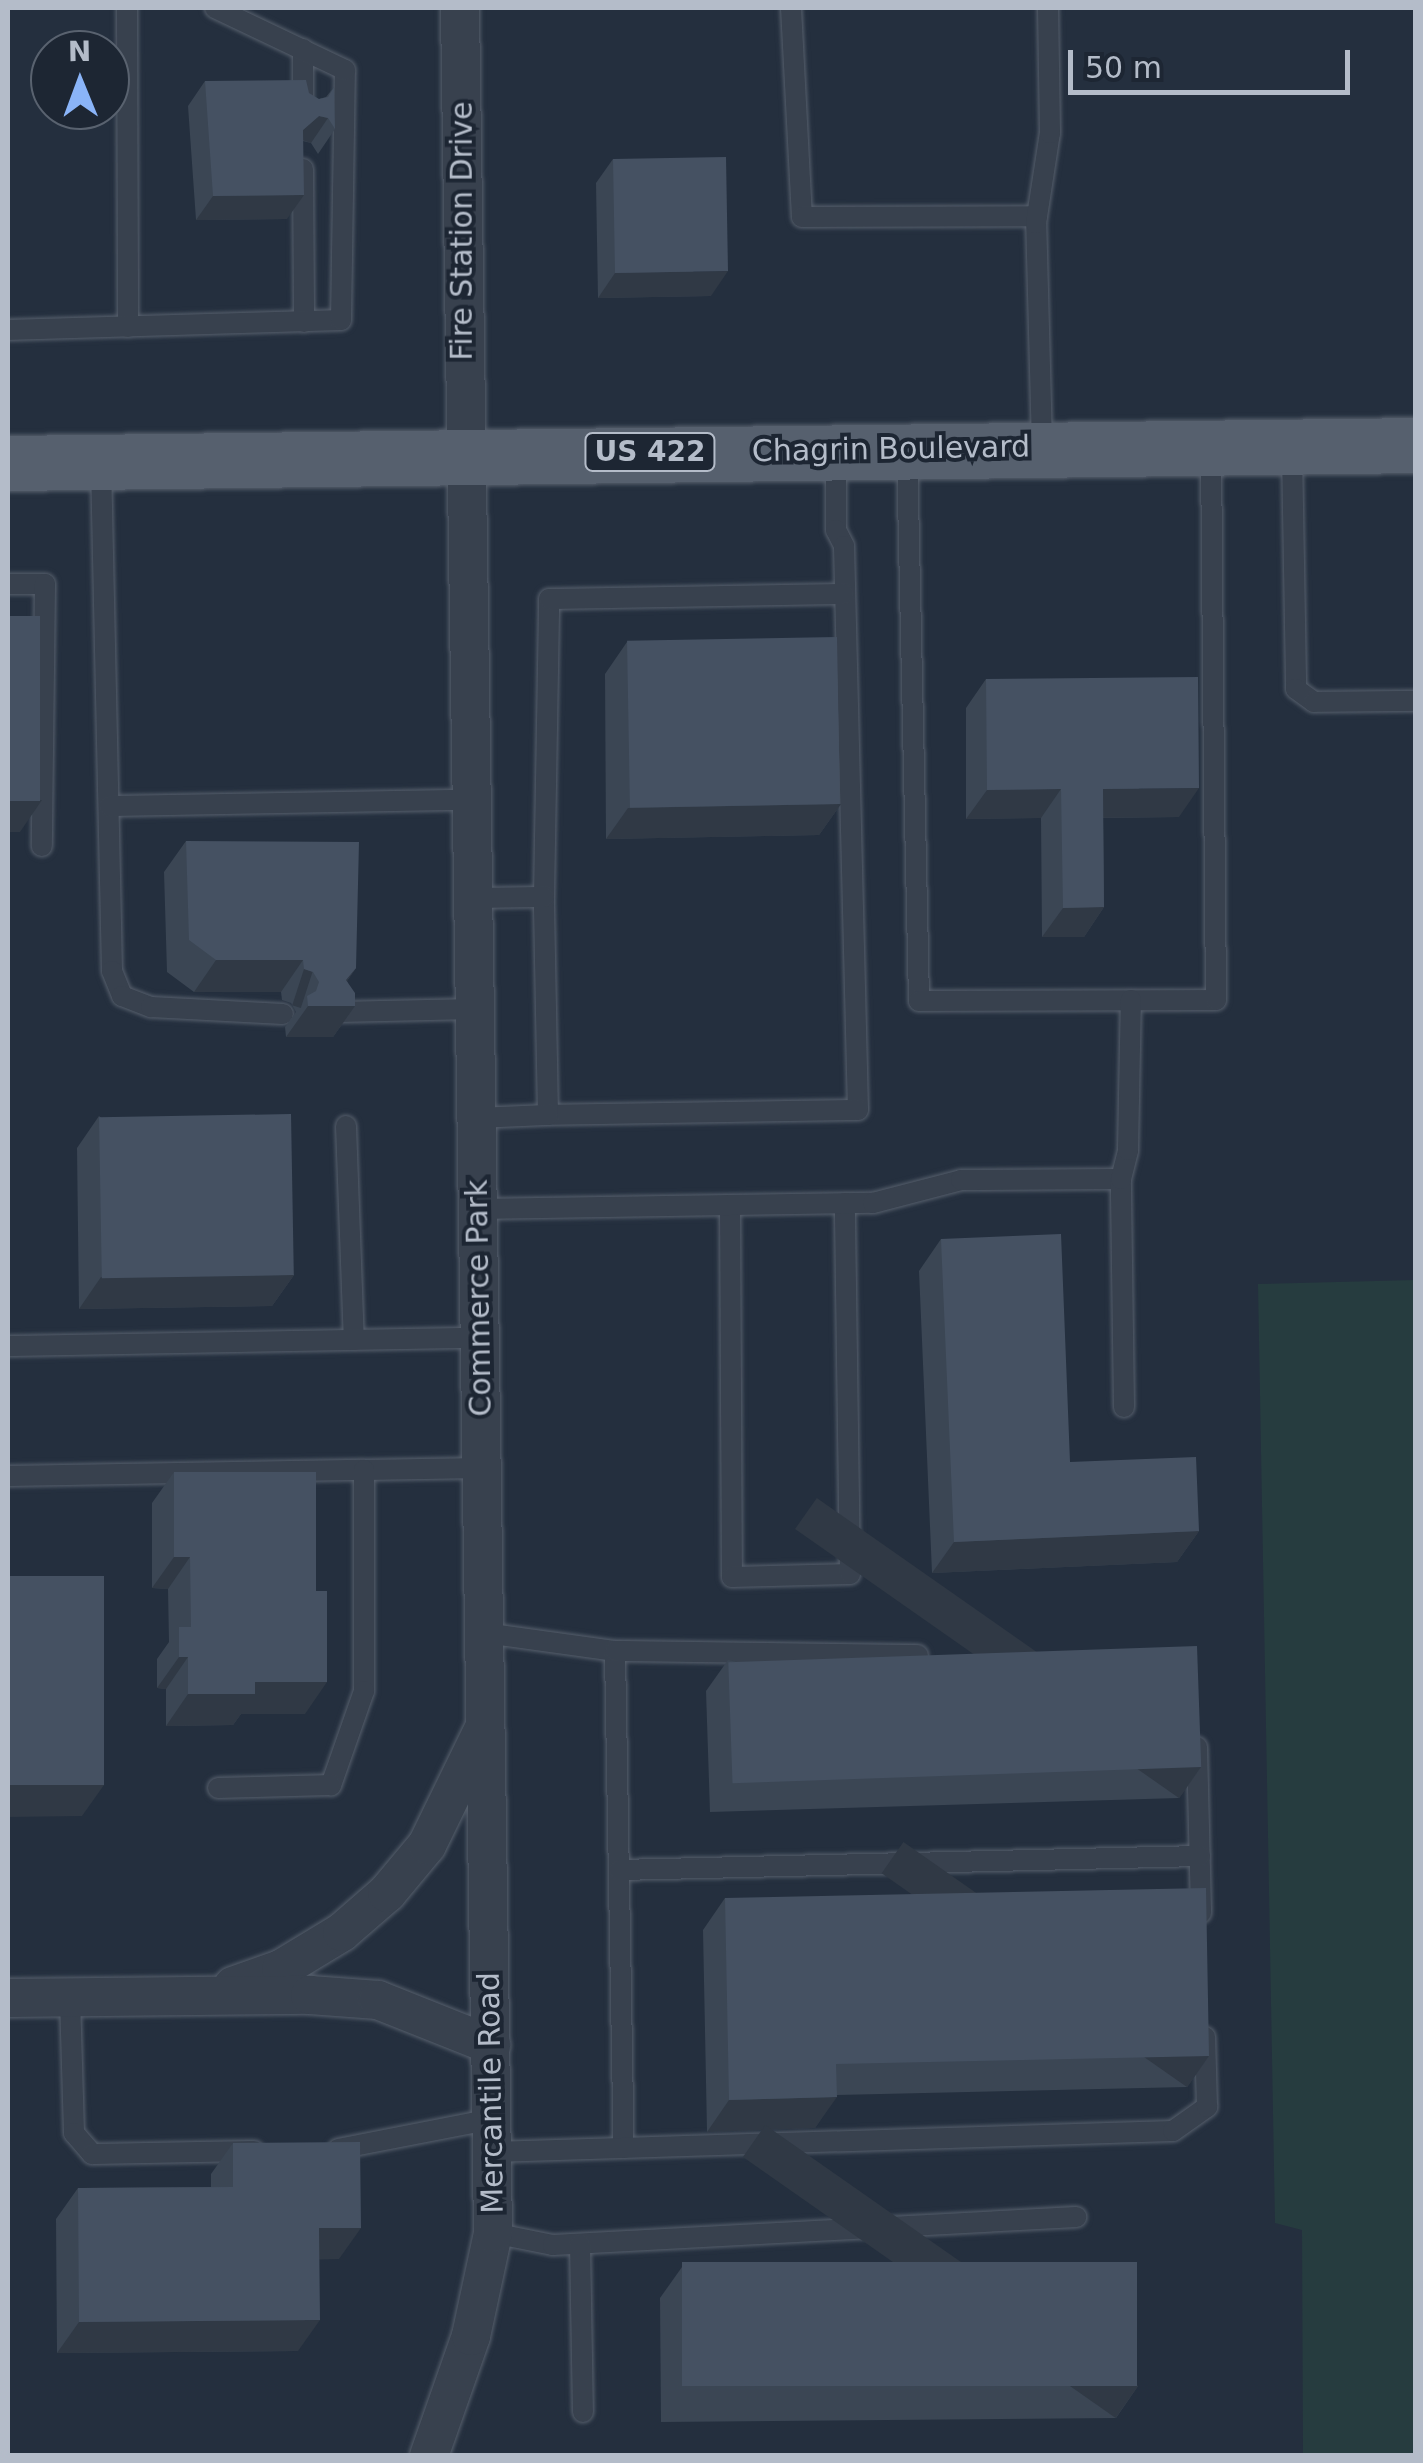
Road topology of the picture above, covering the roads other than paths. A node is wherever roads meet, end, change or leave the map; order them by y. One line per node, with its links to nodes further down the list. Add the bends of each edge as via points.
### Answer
1 (127, 8): 11 (lane)
2 (216, 8): 6 (lane)
3 (460, 8): 19 (street, Fire Station Drive)
4 (791, 8): 9 (lane, via 802,217)
5 (1048, 8): 9 (lane, via 1050,133)
6 (303, 50): 7 (lane); 10 (lane, via 345,70 340,320)
7 (303, 110)
8 (303, 154): 10 (lane)
9 (1037, 216): 16 (lane)
10 (304, 322): 11 (lane)
11 (128, 327): 12 (lane)
12 (8, 330)
13 (1292, 444): 14 (main road, Chagrin Boulevard / US 422); 15 (main road, Chagrin Boulevard / US 422); 24 (lane, via 1296,689 1314,702)
14 (1416, 445)
15 (1210, 446): 16 (main road, Chagrin Boulevard / US 422); 30 (lane, via 1216,1000)
16 (1042, 448): 17 (main road, Chagrin Boulevard / US 422)
17 (907, 449): 18 (main road, Chagrin Boulevard / US 422); 30 (lane, via 919,1000)
18 (836, 450): 19 (main road, Chagrin Boulevard / US 422); 23 (lane)
19 (464, 455): 20 (main road, Chagrin Boulevard / US 422); 25 (street, Commerce Park)
20 (100, 462): 21 (main road, Chagrin Boulevard / US 422); 26 (lane)
21 (8, 463)
22 (8, 584): 27 (lane, via 44,584)
23 (844, 594): 28 (lane, via 549,599); 34 (lane, via 858,1110)
24 (1416, 701)
25 (470, 800): 26 (lane); 29 (street, Commerce Park)
26 (108, 806): 33 (lane, via 112,971 122,996 151,1007)
27 (42, 846)
28 (544, 896): 29 (lane); 34 (lane)
29 (472, 898): 31 (street, Commerce Park)
30 (1131, 1000): 37 (lane, via 1128,1150)
31 (474, 1009): 32 (lane); 35 (street, Commerce Park)
32 (338, 1012)
33 (283, 1014)
34 (548, 1115): 35 (lane)
35 (476, 1118): 40 (street, Commerce Park)
36 (346, 1126): 42 (lane)
37 (1121, 1179): 38 (lane, via 960,1180 872,1203); 44 (lane)
38 (845, 1203): 39 (lane); 39 (lane, via 850,1574 732,1577)
39 (730, 1205): 40 (lane)
40 (477, 1210): 41 (street, Commerce Park)
41 (479, 1338): 42 (lane); 45 (street, Commerce Park)
42 (354, 1340): 43 (lane)
43 (8, 1346)
44 (1124, 1407)
45 (482, 1468): 46 (lane); 48 (street, Commerce Park)
46 (364, 1470): 47 (lane); 53 (lane, via 364,1691 331,1785)
47 (8, 1476)
48 (485, 1633): 49 (lane); 52 (street, Commerce Park)
49 (615, 1650): 50 (lane); 55 (lane)
50 (935, 1655)
51 (1196, 1718): 54 (lane)
52 (486, 1722): 59 (street, Commerce Park, via 427,1846 388,1893 342,1932 280,1969); 61 (street, Mercantile Road)
53 (218, 1788)
54 (1200, 1856): 55 (lane); 56 (lane)
55 (619, 1870): 63 (lane)
56 (1202, 1934)
57 (8, 1998): 58 (street, Commerce Park)
58 (70, 1998): 59 (street, Commerce Park); 65 (lane, via 74,2133 92,2154)
59 (198, 1998): 61 (street, Commerce Park, via 378,2000)
60 (1204, 2011): 63 (lane, via 1207,2107 1173,2132)
61 (491, 2045): 62 (street, Mercantile Road)
62 (492, 2136): 63 (lane); 64 (lane); 67 (street, Mercantile Road)
63 (624, 2148)
64 (318, 2149)
65 (280, 2150)
66 (1076, 2217): 68 (lane)
67 (492, 2232): 68 (lane); 70 (street, Mercantile Road, via 471,2336)
68 (580, 2244): 69 (lane)
69 (583, 2412)
70 (428, 2456)

